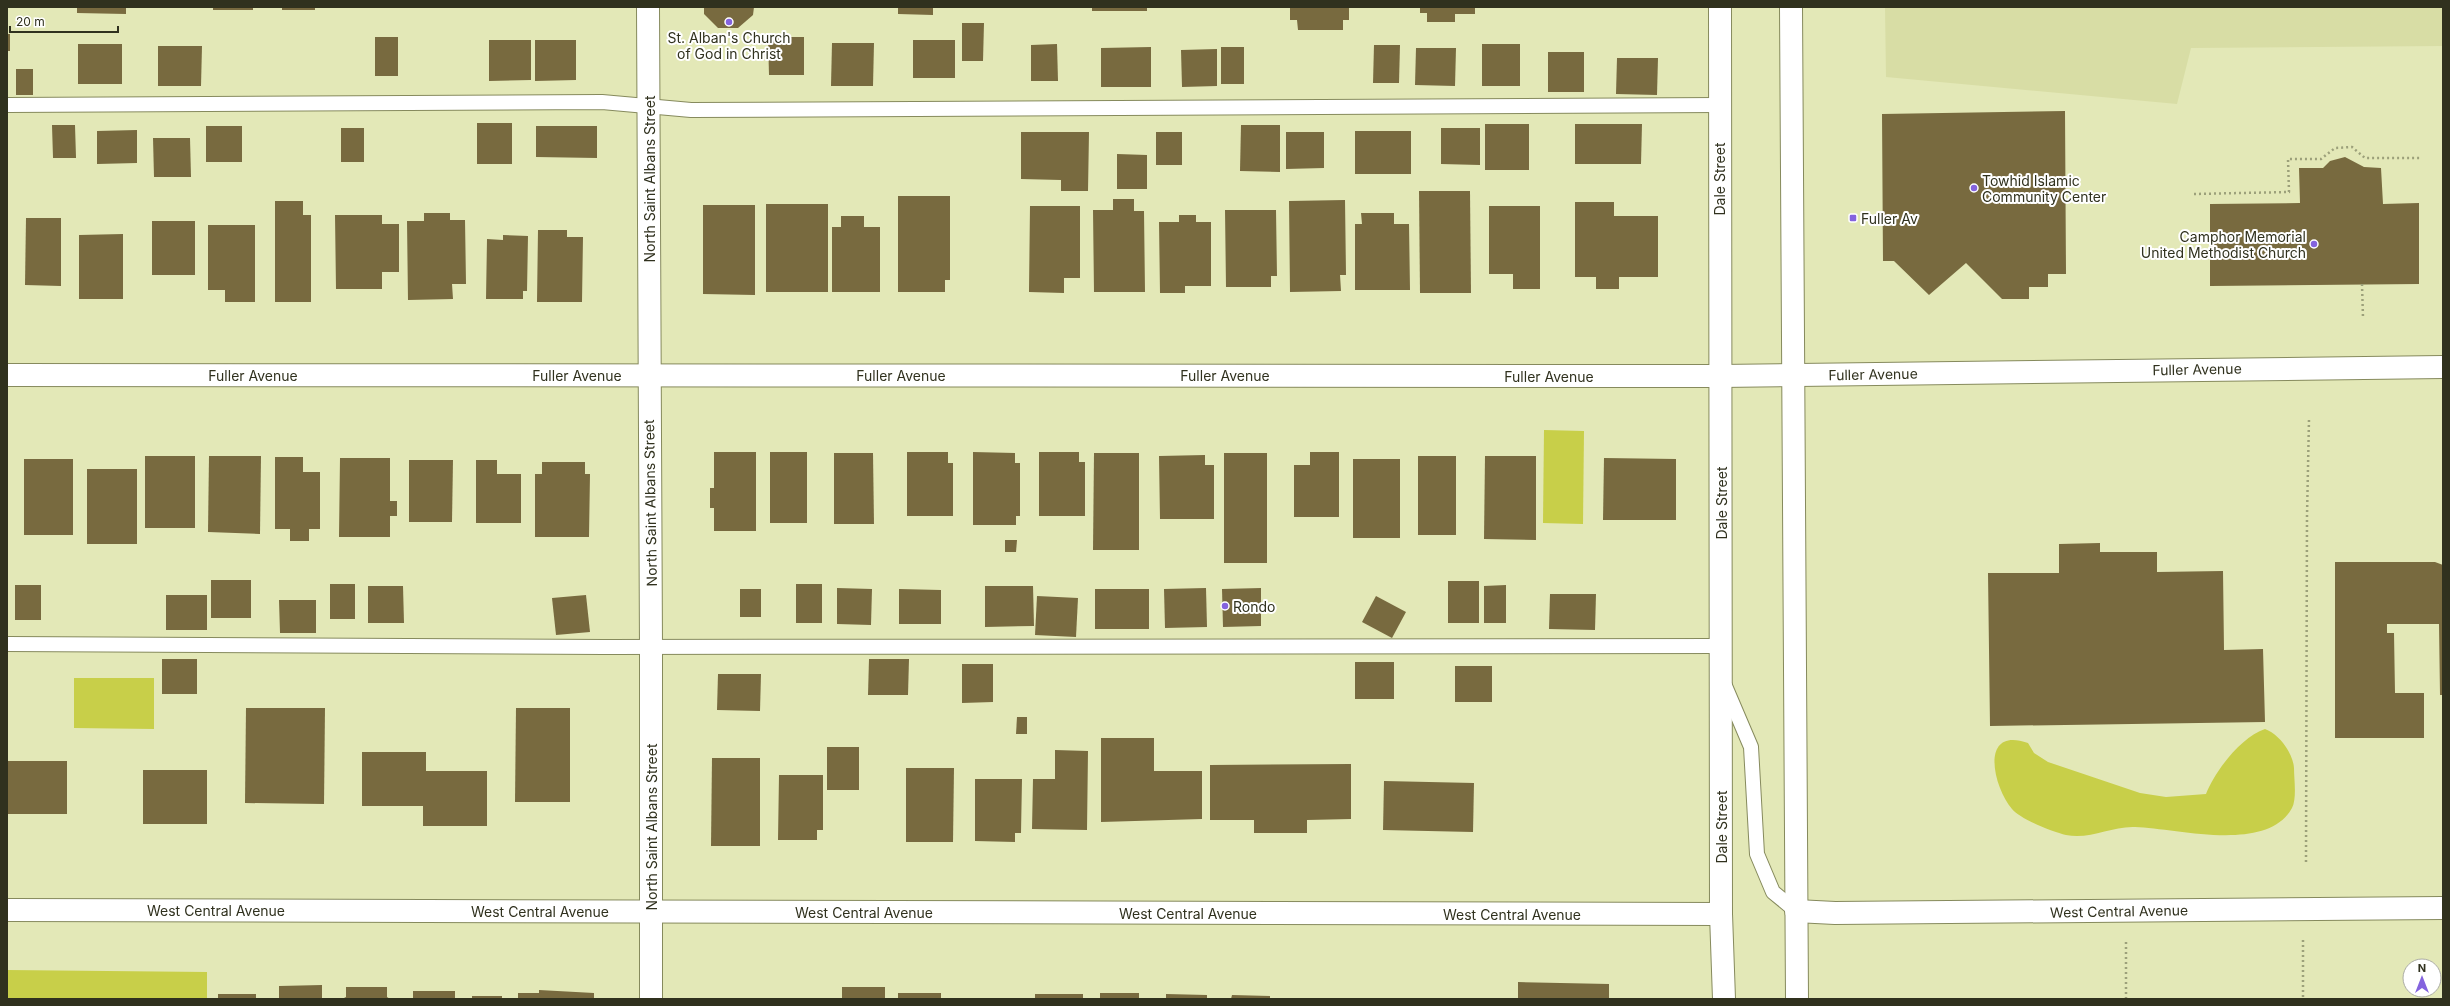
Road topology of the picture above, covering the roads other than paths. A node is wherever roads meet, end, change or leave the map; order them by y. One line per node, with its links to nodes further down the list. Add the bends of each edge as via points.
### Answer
1 (648, 7): 6 (street, North Saint Albans Street)
2 (1720, 7): 5 (street, Dale Street)
3 (1791, 7): 8 (street)
4 (7, 105): 6 (lane, via 602,102)
5 (1719, 105): 6 (lane, via 707,110); 11 (street, Dale Street)
6 (649, 106): 10 (street, North Saint Albans Street)
7 (2443, 367): 8 (street, Fuller Avenue)
8 (1792, 374): 11 (street, Fuller Avenue); 19 (street)
9 (7, 375): 10 (street, Fuller Avenue)
10 (648, 375): 11 (street, Fuller Avenue); 13 (street, North Saint Albans Street)
11 (1720, 376): 14 (street, Dale Street)
12 (7, 644): 13 (lane)
13 (652, 646): 14 (lane); 18 (street, North Saint Albans Street)
14 (1722, 646): 15 (street, Dale Street)
15 (1722, 680): 19 (lane, via 1751,747 1757,854 1773,892); 20 (street, Dale Street)
16 (2443, 908): 19 (street, West Central Avenue, via 1835,913)
17 (7, 910): 18 (street, West Central Avenue)
18 (651, 911): 20 (street, West Central Avenue); 21 (street, North Saint Albans Street)
19 (1796, 911): 23 (street)
20 (1721, 914): 22 (street, Dale Street)
21 (651, 999)
22 (1724, 999)
23 (1797, 999)

